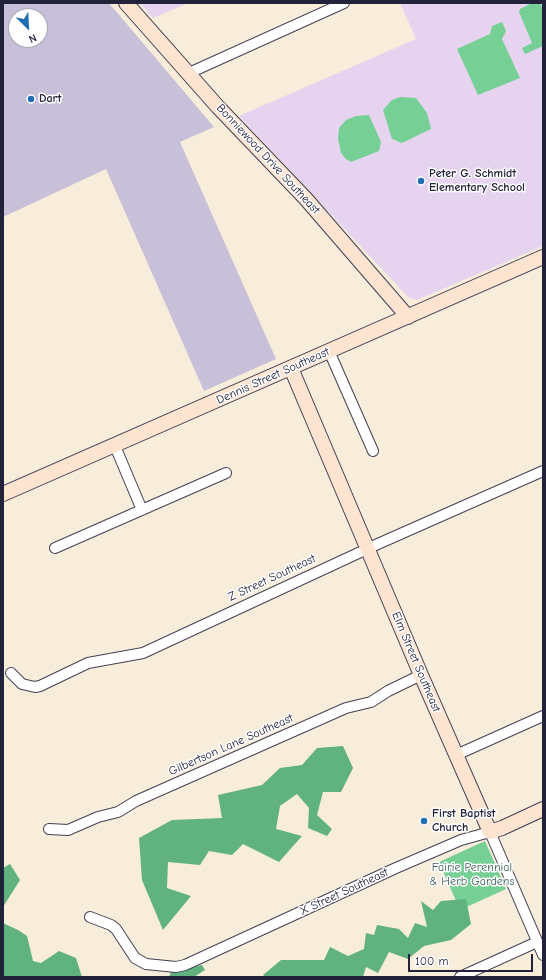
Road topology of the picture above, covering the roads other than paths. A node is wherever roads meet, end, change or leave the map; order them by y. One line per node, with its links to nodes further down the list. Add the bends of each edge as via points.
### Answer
1 (126, 3): 3 (street, Bonniewood Drive Southeast)
2 (344, 3): 3 (street)
3 (189, 73): 5 (street, Bonniewood Drive Southeast, via 306,199)
4 (543, 257): 5 (street, Dennis Street Southeast)
5 (408, 317): 6 (street, Dennis Street Southeast)
6 (329, 351): 7 (street, Dennis Street Southeast); 9 (street)
7 (291, 368): 8 (street, Dennis Street Southeast); 15 (street, Elm Street Southeast)
8 (115, 446): 12 (street, Dennis Street Southeast); 13 (street)
9 (373, 451)
10 (543, 471): 15 (street, Z Street Southeast)
11 (226, 473): 13 (street)
12 (3, 494)
13 (142, 510): 14 (street)
14 (55, 548)
15 (368, 548): 16 (street, Z Street Southeast, via 143,653 88,663 35,687 22,684); 17 (street, Elm Street Southeast)
16 (11, 673)
17 (421, 675): 19 (street, Elm Street Southeast); 21 (street, Gilbertson Lane Southeast, via 371,702 346,708 136,801 118,812 98,817 68,830)
18 (543, 716): 19 (street)
19 (456, 755): 22 (street, Elm Street Southeast)
20 (543, 809): 22 (street, X Street Southeast)
21 (49, 829)
22 (490, 832): 23 (street, X Street Southeast, via 461,840 396,868 176,968 146,964 135,958 111,925); 24 (street, Elm Street Southeast)
23 (90, 918)
24 (537, 942): 25 (street, Elm Street Southeast); 26 (street)
25 (543, 955)
26 (460, 977)

